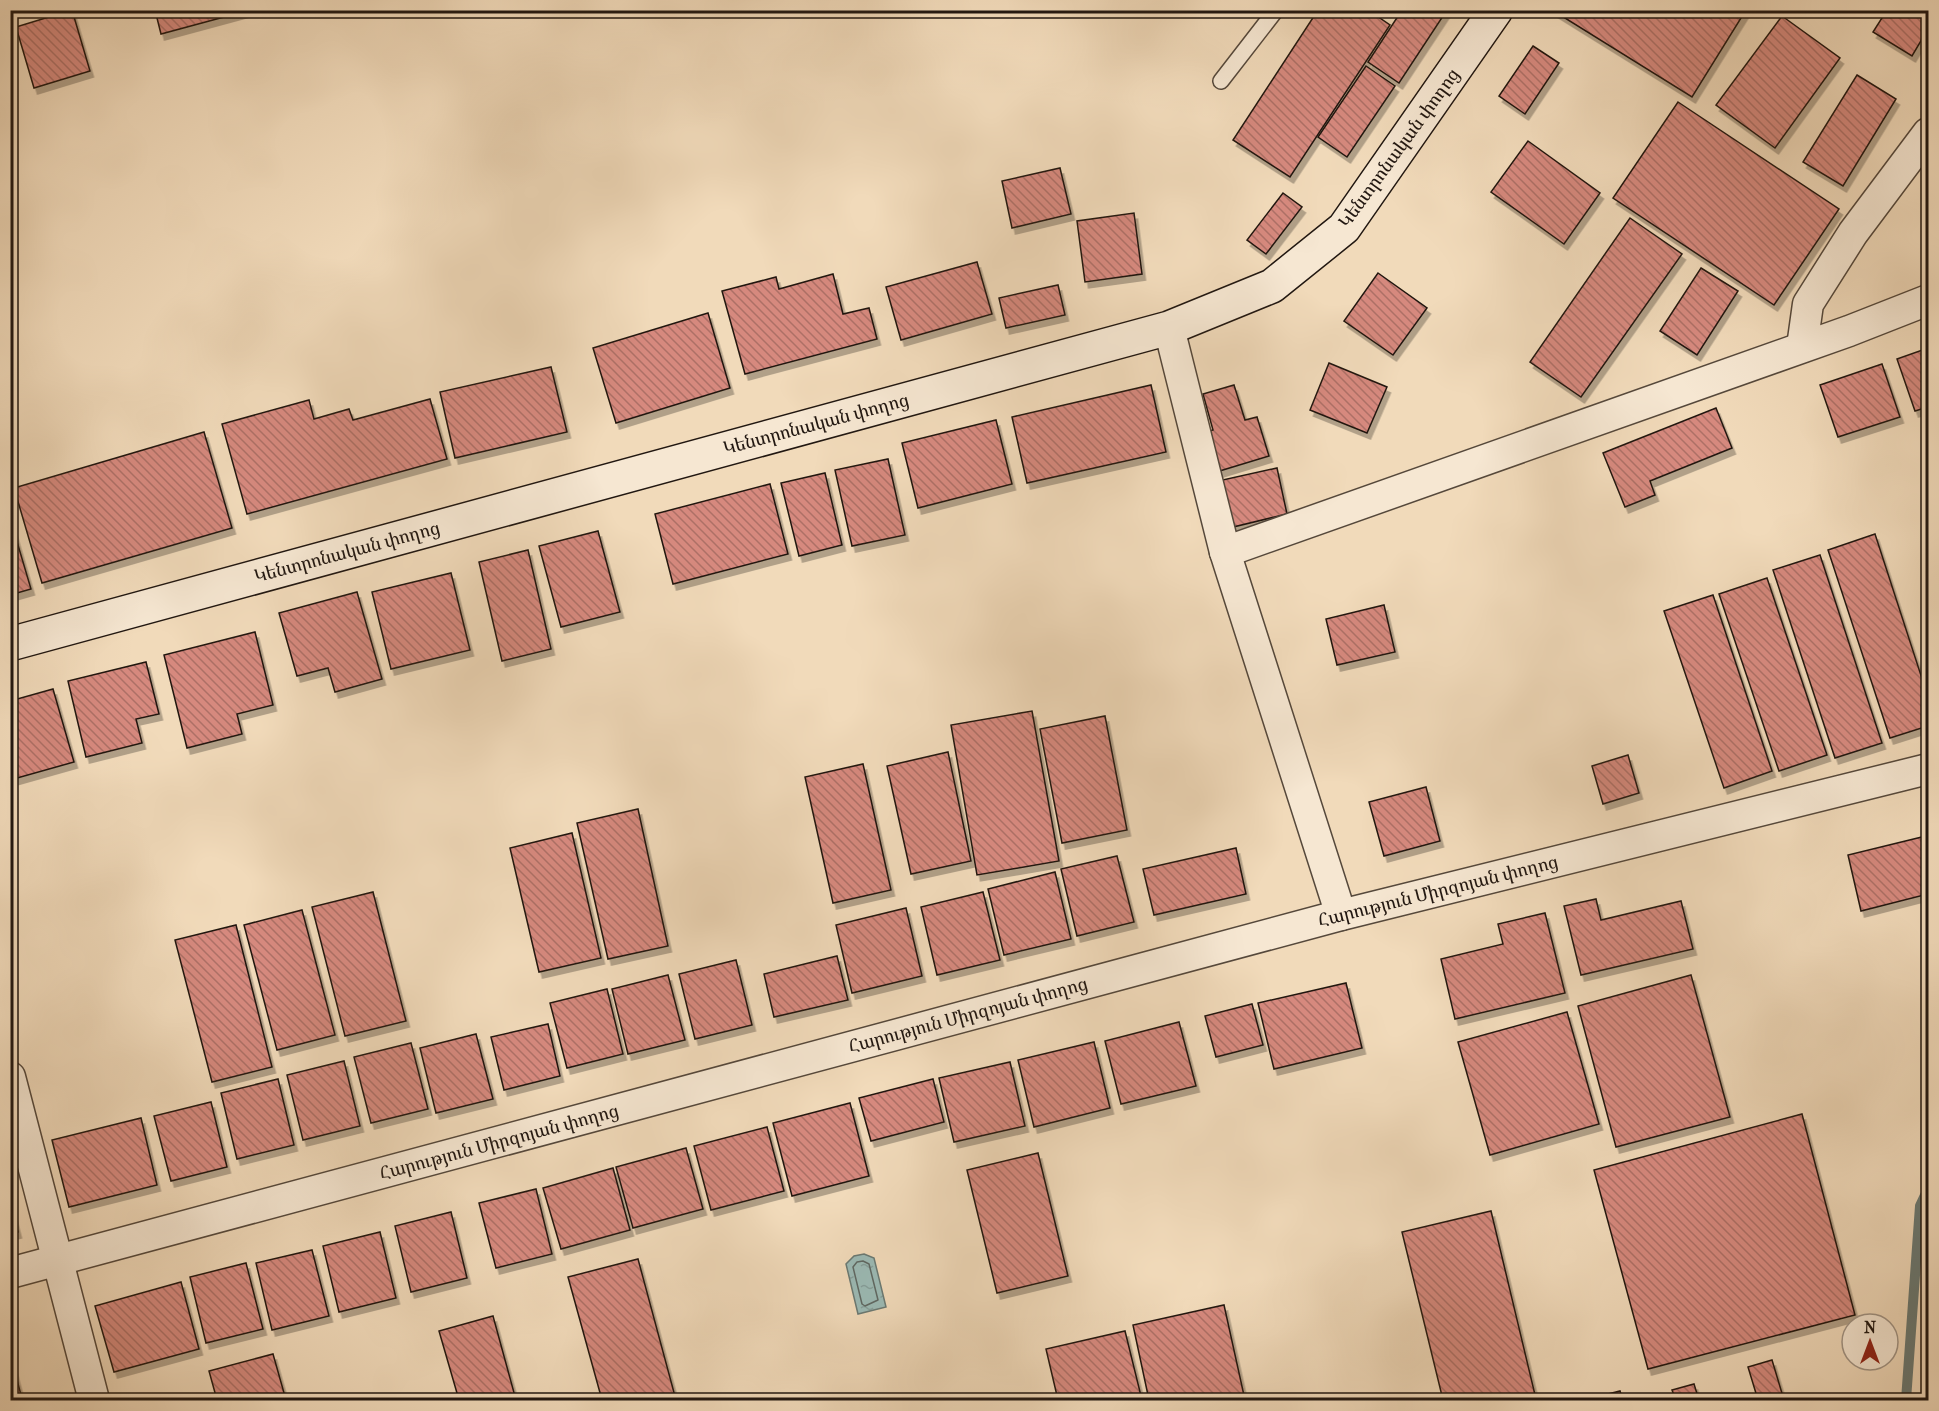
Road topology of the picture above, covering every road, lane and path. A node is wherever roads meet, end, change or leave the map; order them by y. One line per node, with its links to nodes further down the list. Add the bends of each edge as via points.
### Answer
1 (1276, 10): 3 (lane)
2 (1496, 10): 6 (main road, Կենտրոնական փողոց, via 1344,228 1272,286)
3 (1221, 81)
4 (1929, 133): 7 (street, via 1853,234 1808,304)
5 (1929, 300): 7 (street)
6 (1169, 328): 8 (street); 9 (main road, Կենտրոնական փողոց)
7 (1802, 347): 8 (street)
8 (1225, 552): 11 (street)
9 (10, 644)
10 (1929, 769): 11 (street, Հարություն Միրզոյան փողոց)
11 (1341, 915): 13 (street, Հարություն Միրզոյան փողոց)
12 (10, 1077): 13 (street)
13 (57, 1261): 14 (street, Հարություն Միրզոյան փողոց); 15 (street)
14 (10, 1273)
15 (94, 1401)

